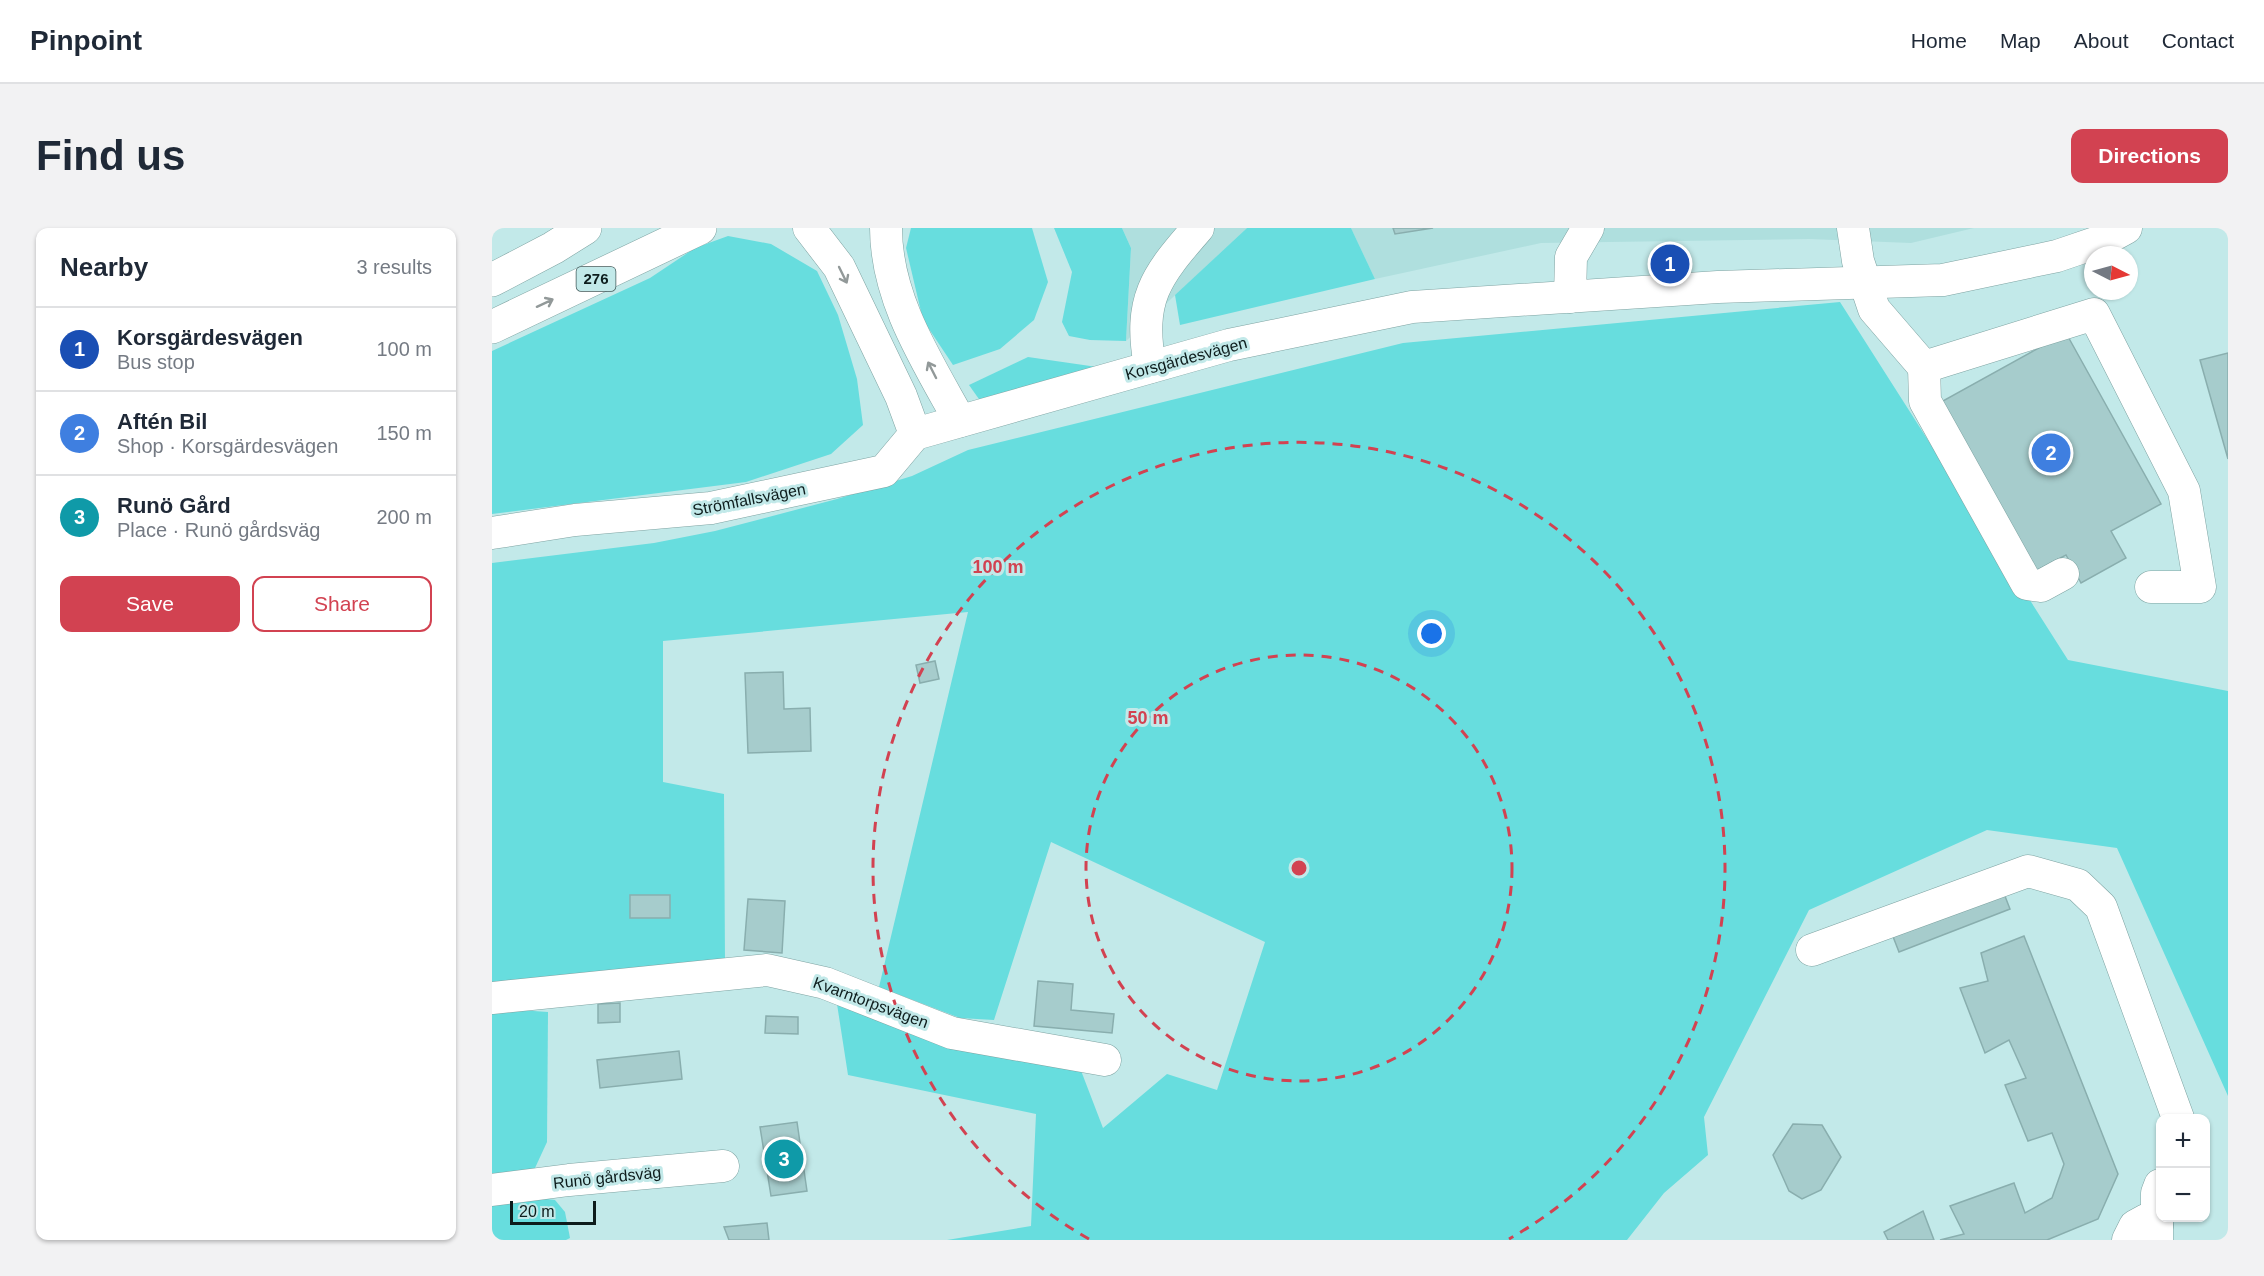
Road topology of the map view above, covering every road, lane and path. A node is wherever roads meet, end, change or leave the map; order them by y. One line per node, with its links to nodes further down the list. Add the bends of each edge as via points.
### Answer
1 (585, 228): 11 (main road)
2 (700, 228): 14 (main road, 276, one-way to 2)
3 (810, 228): 18 (street, one-way to 18, via 839,267)
4 (886, 228): 17 (street, one-way to 4, via 899,304)
5 (1166, 228): 10 (street)
6 (1198, 228): 10 (street)
7 (1588, 228): 13 (street, via 1571,257)
8 (1853, 228): 12 (street)
9 (2126, 228): 12 (street, Korsgärdesvägen, via 2057,256 1943,280)
10 (1168, 263): 15 (street, via 1149,299 1146,344)
11 (492, 280)
12 (1864, 283): 13 (street, Korsgärdesvägen); 16 (street, via 1874,309)
13 (1570, 297): 15 (street, Korsgärdesvägen, via 1412,307 1229,345)
14 (492, 327)
15 (1150, 367): 17 (street, Korsgärdesvägen)
16 (1924, 367): 20 (street, via 1925,401 2027,584 2041,586); 21 (street, via 2094,314 2184,491 2200,587)
17 (960, 421): 18 (street)
18 (915, 434): 19 (street, Strömfallsvägen, via 884,471 711,508 575,520)
19 (492, 533)
20 (2063, 574)
21 (2151, 587)
22 (1812, 950): 25 (street, via 2028,871 2078,885 2101,907)
23 (492, 998): 24 (street, Kvarntorpsvägen, via 767,970 825,983 952,1033)
24 (1105, 1060)
25 (2176, 1114)
26 (723, 1166): 27 (street, Runö gårdsväg)
27 (492, 1190)
28 (2157, 1233): 29 (street, via 2146,1220 2135,1226)
29 (2128, 1240)

